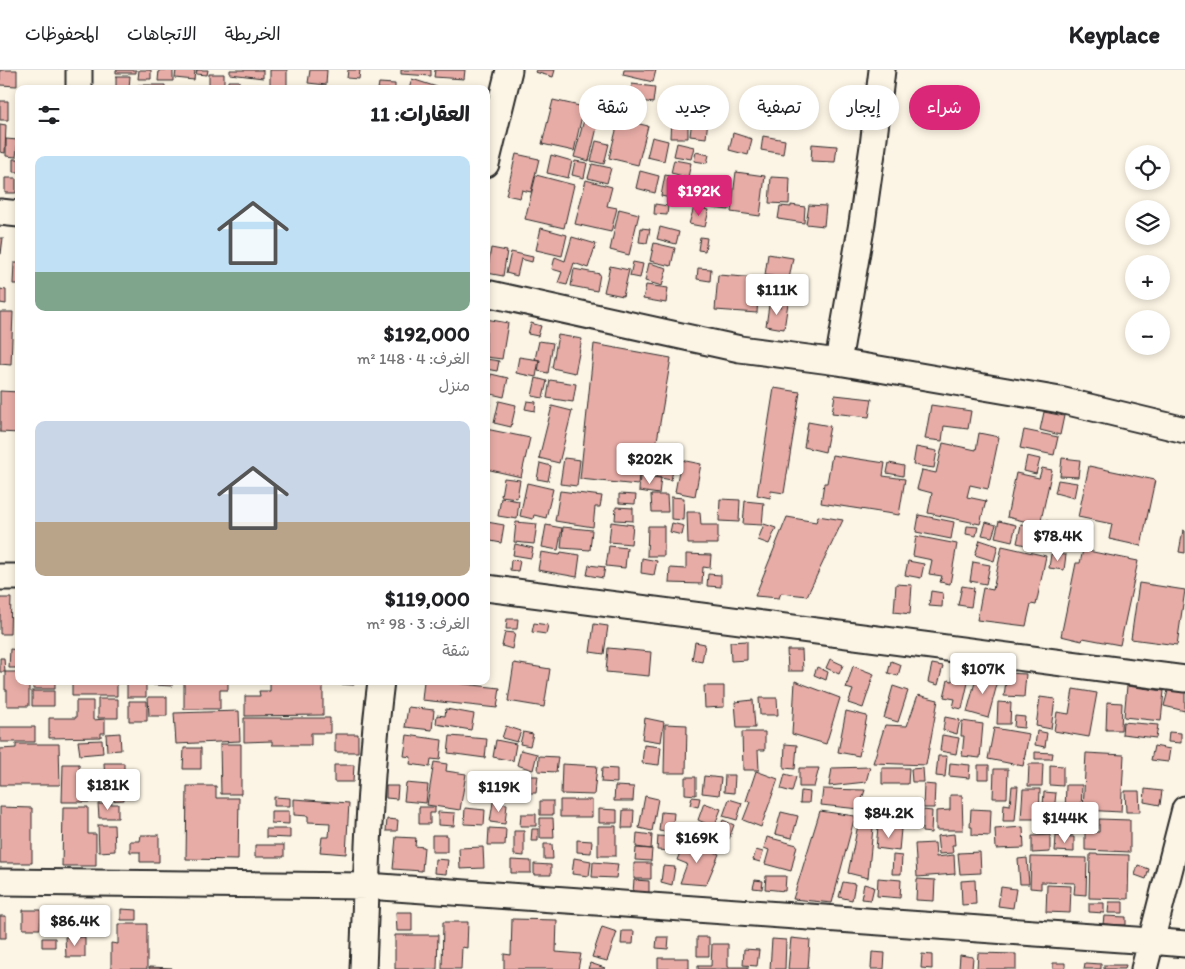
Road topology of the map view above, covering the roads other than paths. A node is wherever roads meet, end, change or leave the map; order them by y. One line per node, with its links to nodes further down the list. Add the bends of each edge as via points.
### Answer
1 (79, 70): 4 (street)
2 (509, 70): 5 (street)
3 (882, 70): 9 (street, via 862,223)
4 (79, 85)
5 (490, 148)
6 (0, 212): 7 (street)
7 (15, 214)
8 (490, 294): 9 (street, via 731,347)
9 (838, 362): 10 (street, via 1060,400)
10 (1185, 430)
11 (15, 577): 12 (street)
12 (0, 578)
13 (490, 589): 14 (street)
14 (1185, 679)
15 (381, 685): 18 (street)
16 (1185, 808): 19 (street)
17 (0, 882): 18 (street)
18 (367, 886): 19 (street); 21 (street)
19 (1150, 941): 20 (street); 22 (street)
20 (1185, 944)
21 (363, 969)
22 (1144, 969)

